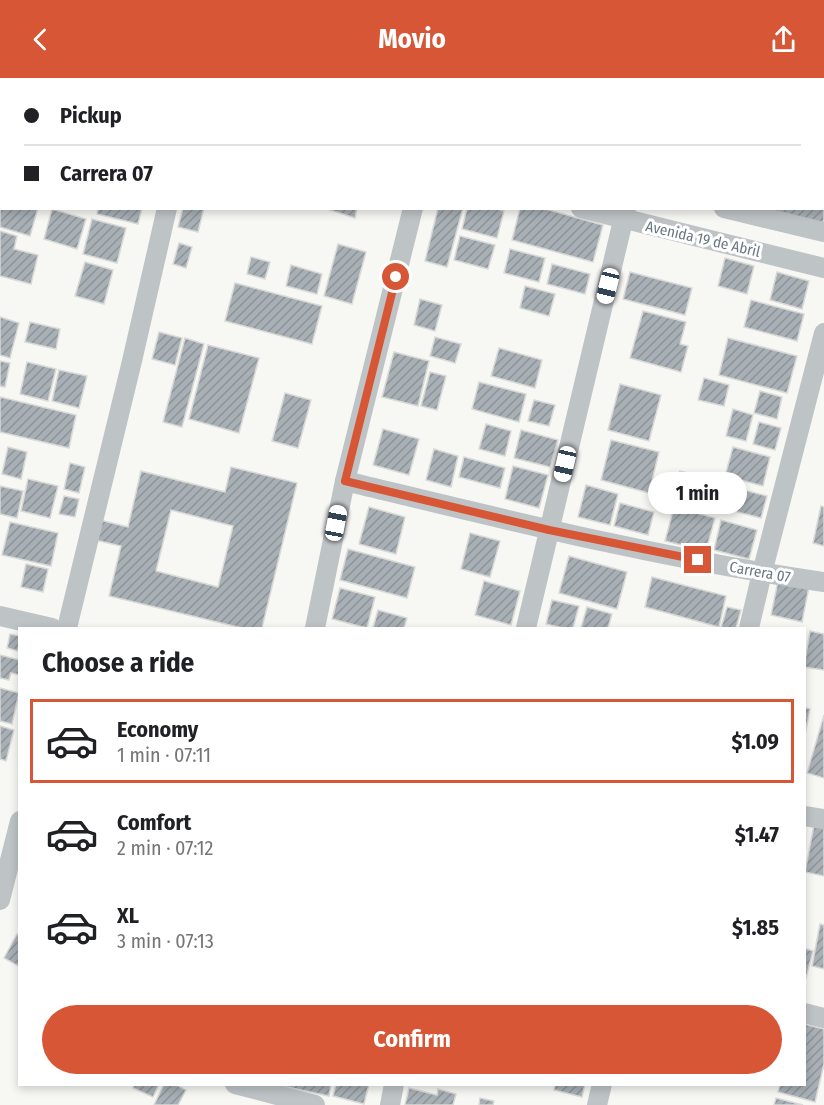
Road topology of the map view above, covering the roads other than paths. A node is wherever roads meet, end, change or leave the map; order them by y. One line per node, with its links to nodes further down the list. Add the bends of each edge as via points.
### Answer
1 (167, 210): 15 (street)
2 (413, 210): 9 (street)
3 (596, 210): 5 (street, Avenida 19 de Abril)
4 (732, 210): 6 (street)
5 (625, 214): 7 (street, Avenida 19 de Abril); 10 (street)
6 (824, 232)
7 (824, 268)
8 (824, 333): 11 (street)
9 (345, 481): 10 (street, Carrera 07); 16 (street)
10 (549, 530): 11 (street, Carrera 07); 17 (street)
11 (762, 573): 12 (street, Carrera 07); 18 (street)
12 (824, 582)
13 (0, 616): 14 (street)
14 (48, 627)
15 (67, 627)
16 (315, 627)
17 (526, 627)
18 (749, 627)
19 (806, 816): 20 (street)
20 (824, 819)
21 (18, 829): 22 (street)
22 (0, 900)
23 (806, 1014): 24 (street)
24 (824, 1018)
25 (243, 1086): 28 (street)
26 (394, 1086): 29 (street)
27 (602, 1086): 30 (street)
28 (315, 1105)
29 (390, 1105)
30 (597, 1105)

